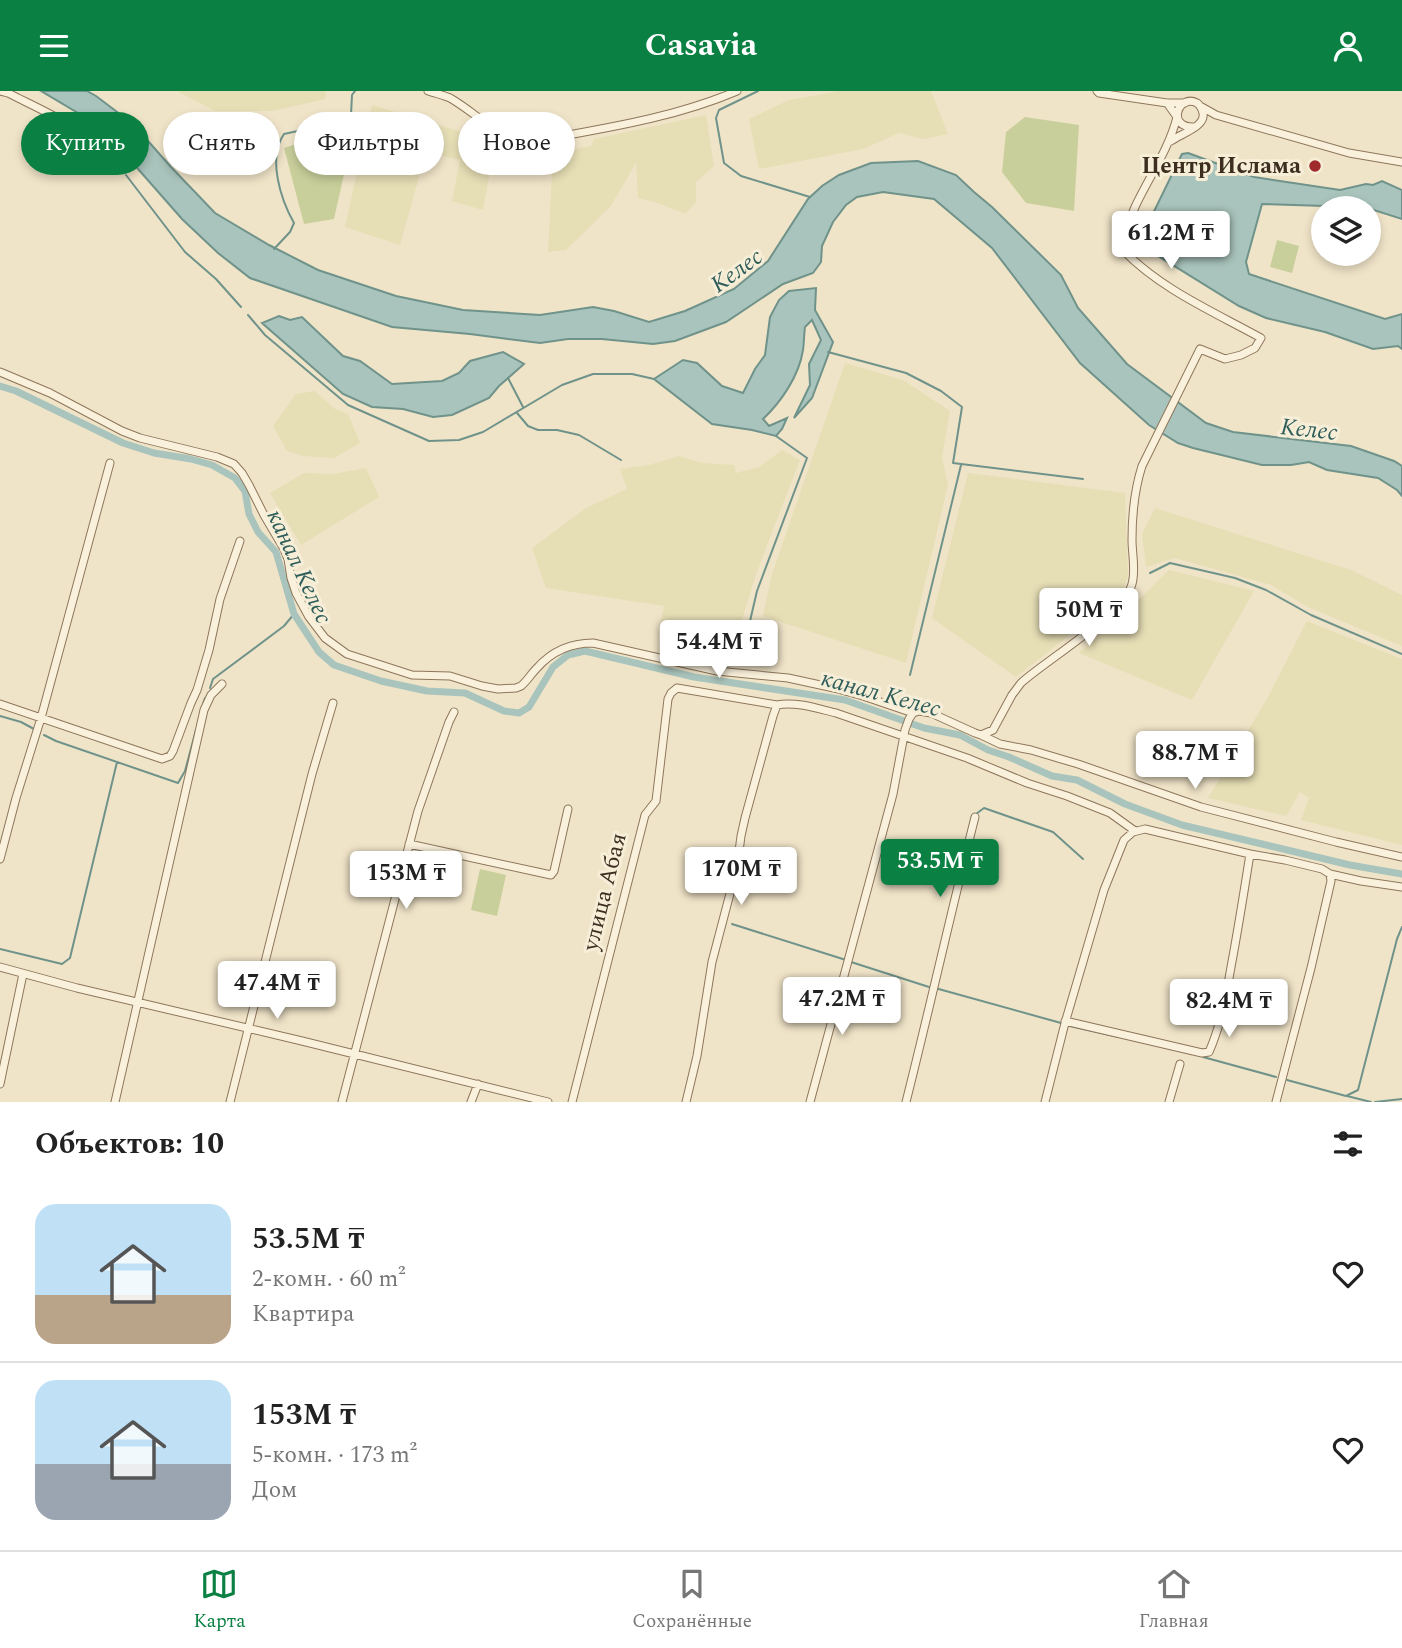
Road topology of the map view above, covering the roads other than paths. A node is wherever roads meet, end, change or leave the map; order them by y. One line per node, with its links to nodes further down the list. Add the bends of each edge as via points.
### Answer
1 (0, 91): 8 (street)
2 (428, 91): 3 (street, via 448,97 502,134 530,142 633,123 707,104)
3 (737, 91)
4 (1097, 91): 5 (street)
5 (1167, 103): 6 (street); 10 (street)
6 (1185, 103): 7 (street); 10 (street)
7 (1200, 106): 9 (street); 11 (street, via 1203,118)
8 (46, 112)
9 (1216, 115): 11 (street); 13 (street, via 1349,153)
10 (1177, 117): 11 (street, via 1185,127); 12 (street)
11 (1196, 126): 12 (street)
12 (1168, 143): 27 (street, via 1135,207 1122,249 1143,270 1182,295 1261,338 1255,348 1225,359 1200,349 1135,488 1133,578 1127,595 1092,629 1021,683 993,730)
13 (1402, 162)
14 (0, 372): 24 (street, via 122,431 233,464 250,485 284,549 296,593 309,617 325,638 347,654 412,675 450,676 498,689 522,686 556,651 593,643 717,671 834,688)
15 (110, 463): 25 (street)
16 (240, 541): 18 (street)
17 (222, 684): 19 (street)
18 (197, 690): 19 (street); 25 (street, via 177,744 166,759)
19 (211, 695): 39 (street)
20 (333, 703): 41 (street)
21 (0, 704): 25 (street)
22 (777, 705): 26 (street, via 815,708); 51 (street, улица Абая, via 680,688 671,693 656,801 645,815 636,846); 52 (street, via 745,818)
23 (454, 712): 31 (street)
24 (911, 716): 26 (street); 27 (street, via 919,711 931,713)
25 (41, 718): 34 (street)
26 (904, 734): 30 (street, via 1111,813); 53 (street, via 893,794)
27 (981, 735): 33 (street, via 1214,811)
28 (568, 809): 31 (street, via 551,875)
29 (975, 817): 54 (street)
30 (1135, 831): 32 (street, via 1145,829); 40 (street, via 1124,840 1104,890)
31 (409, 844): 42 (street)
32 (1250, 854): 35 (street); 40 (street, via 1226,997 1209,1052)
33 (1402, 857)
34 (0, 859)
35 (1330, 874): 36 (street); 57 (street, via 1314,957)
36 (1402, 887)
37 (0, 967): 38 (street)
38 (23, 974): 39 (street); 44 (street)
39 (138, 1003): 41 (street); 46 (street)
40 (1064, 1024): 55 (street)
41 (249, 1029): 42 (street); 47 (street)
42 (355, 1054): 45 (street); 48 (street)
43 (1181, 1064): 56 (street)
44 (0, 1084)
45 (478, 1084): 49 (street); 50 (street)
46 (115, 1102)
47 (230, 1102)
48 (342, 1102)
49 (471, 1102)
50 (548, 1102)
51 (572, 1102)
52 (686, 1102)
53 (810, 1102)
54 (906, 1102)
55 (1045, 1102)
56 (1169, 1102)
57 (1276, 1102)

